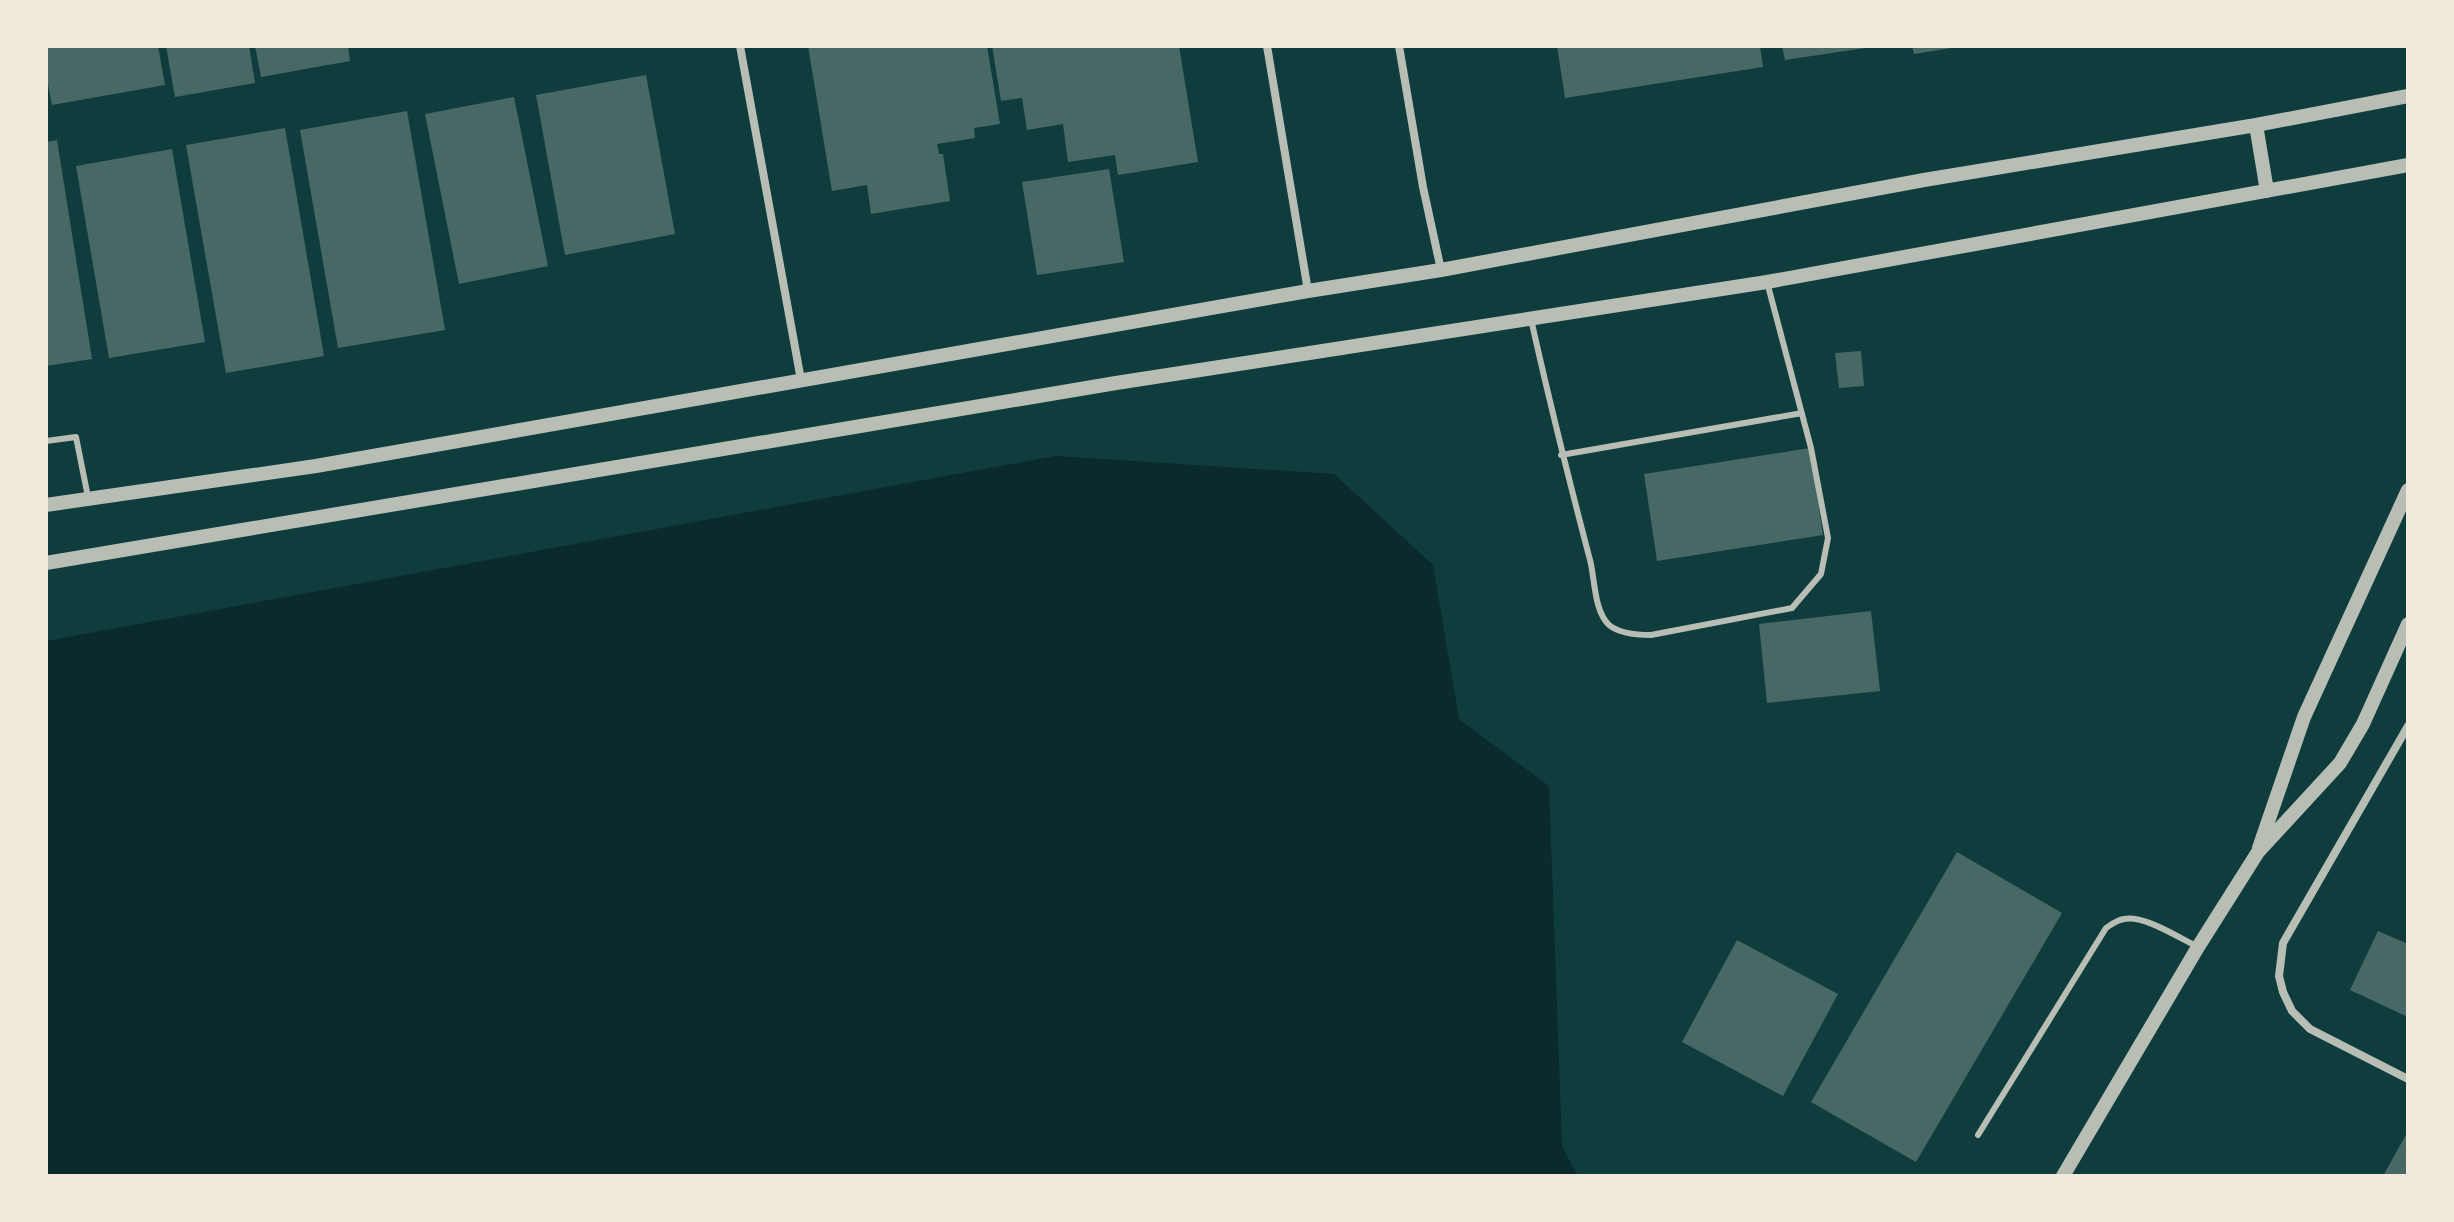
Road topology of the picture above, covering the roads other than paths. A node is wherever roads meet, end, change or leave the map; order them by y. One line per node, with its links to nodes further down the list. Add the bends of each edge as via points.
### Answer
1 (740, 46): 12 (street)
2 (1267, 46): 10 (street)
3 (1399, 46): 8 (street)
4 (2408, 96): 5 (street)
5 (2256, 125): 7 (street); 8 (street, via 1924,180)
6 (2408, 165): 7 (street)
7 (2267, 191): 9 (street)
8 (1441, 270): 10 (street)
9 (1767, 282): 11 (street); 13 (lane)
10 (1308, 291): 12 (street)
11 (1531, 319): 15 (lane); 19 (street, via 1116,383)
12 (801, 380): 17 (street, via 316,466)
13 (1802, 413): 15 (lane); 15 (lane, via 1828,538 1821,574 1792,608 1651,635 1630,634 1609,624 1599,608)
14 (46, 441): 17 (lane, via 76,437)
15 (1561, 455)
16 (2408, 490): 22 (street, via 2304,717)
17 (88, 498): 18 (street)
18 (46, 505)
19 (46, 563)
20 (2408, 624): 22 (street, via 2340,763)
21 (2408, 726): 24 (street, via 2283,943 2279,976 2292,1011 2310,1029)
22 (2258, 852): 23 (street)
23 (2198, 947): 25 (lane, via 2141,919 2119,920 2106,928); 26 (street)
24 (2408, 1079)
25 (1978, 1135)
26 (2063, 1176)

